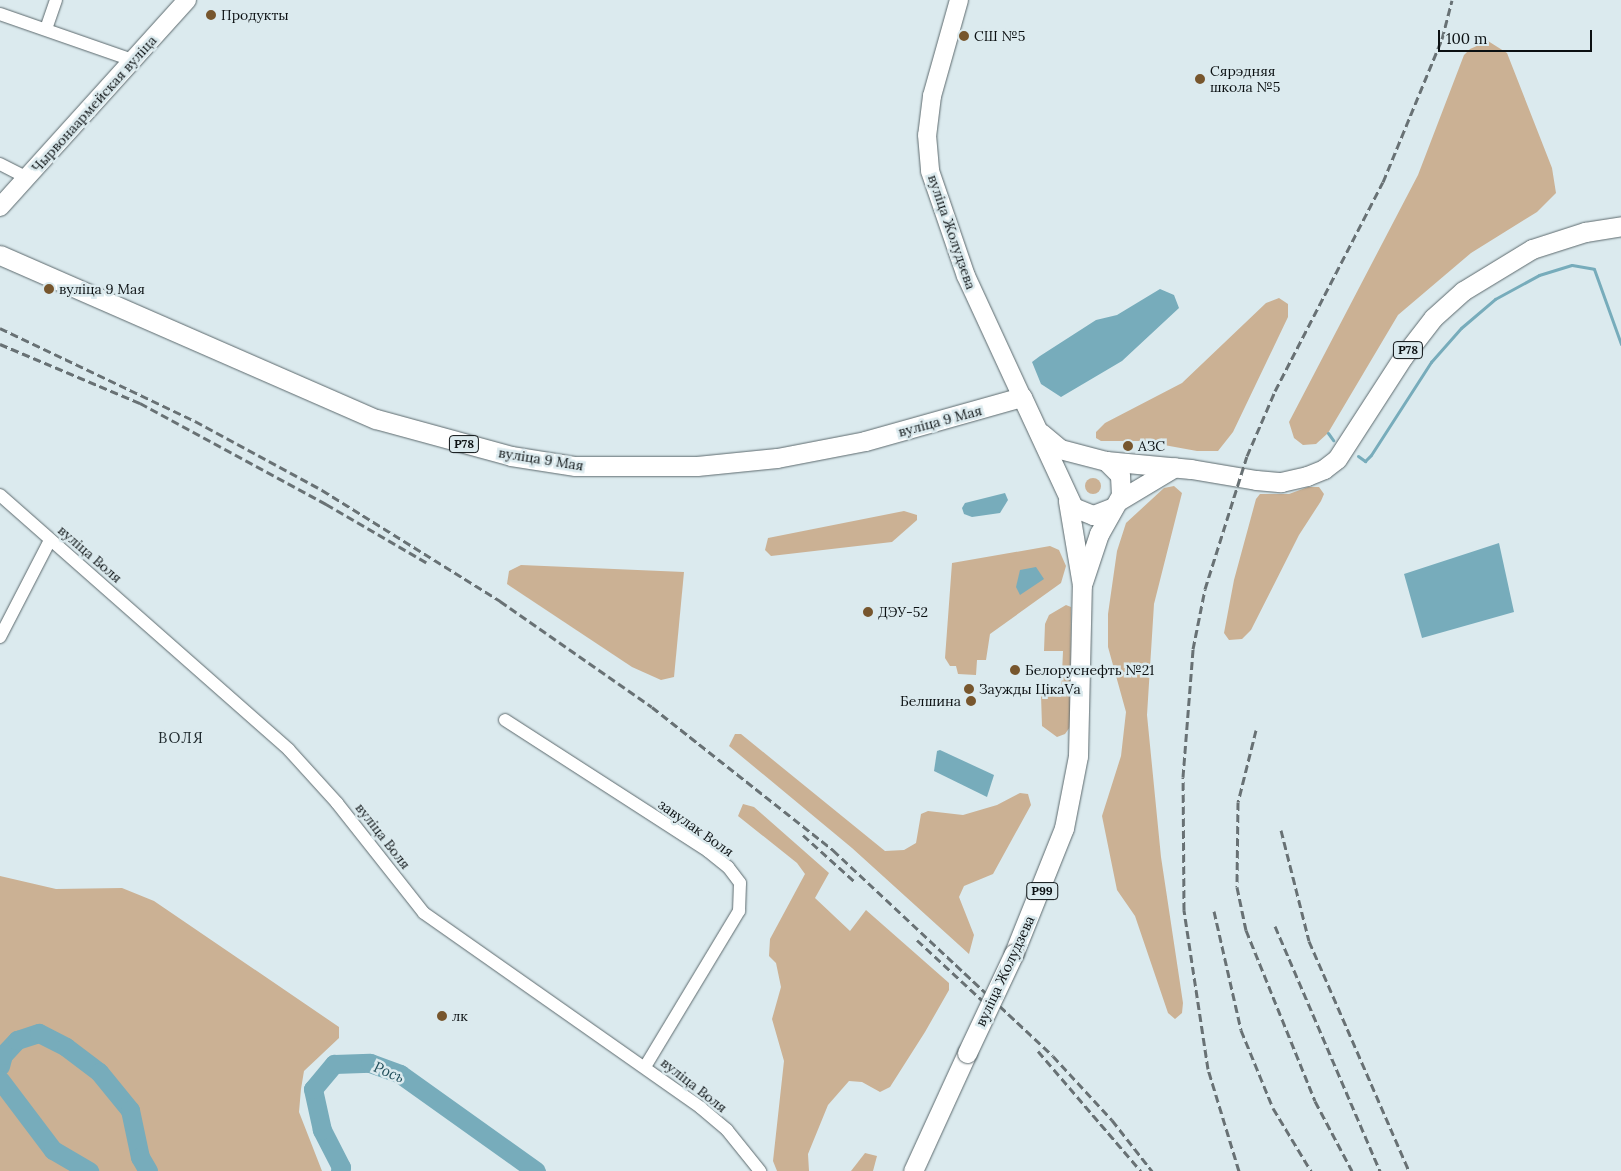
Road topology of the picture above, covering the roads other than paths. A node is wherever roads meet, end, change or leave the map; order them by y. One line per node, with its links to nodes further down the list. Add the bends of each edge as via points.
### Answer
1 (56, 0): 5 (street)
2 (187, 0): 6 (main road, Чырвонаармейская вуліца)
3 (959, 0): 12 (main road, вуліца Жолудзева, via 932,96 927,135 930,171 966,276)
4 (0, 14): 5 (street)
5 (46, 29): 6 (street)
6 (135, 60): 8 (main road, Чырвонаармейская вуліца)
7 (0, 164): 8 (street)
8 (27, 178): 9 (main road, Чырвонаармейская вуліца)
9 (0, 208)
10 (1621, 226): 15 (main road, Р78, via 1585,232 1532,249 1463,292 1427,326 1403,357 1350,442 1324,470 1282,482)
11 (0, 256): 12 (main road, вуліца 9 Мая / Р78, via 376,419 511,456 575,466 696,466 777,458 865,441)
12 (1022, 397): 13 (main road, Р78)
13 (1040, 432): 14 (main road, Р78, via 1060,449); 17 (main road, Р78)
14 (1098, 459): 15 (main road, Р78); 17 (main road, via 1077,463 1068,474); 18 (main road, via 1120,475 1122,488)
15 (1175, 467): 18 (main road)
16 (0, 495): 19 (street, вуліца Воля)
17 (1067, 498): 18 (main road, via 1079,512 1093,515); 20 (main road, Р99)
18 (1116, 504): 20 (main road, Р99, via 1099,534)
19 (50, 540): 21 (street); 23 (street, вуліца Воля, via 289,750 337,802 424,913)
20 (1082, 585): 25 (main road, вуліца Жолудзева / Р99, bridge, via 1078,756 1064,828 1014,953)
21 (0, 637)
22 (505, 720): 23 (street, завулак Воля, via 708,851 740,883 739,911)
23 (645, 1067): 24 (street, вуліца Воля, via 727,1130)
24 (760, 1171)
25 (913, 1171)

